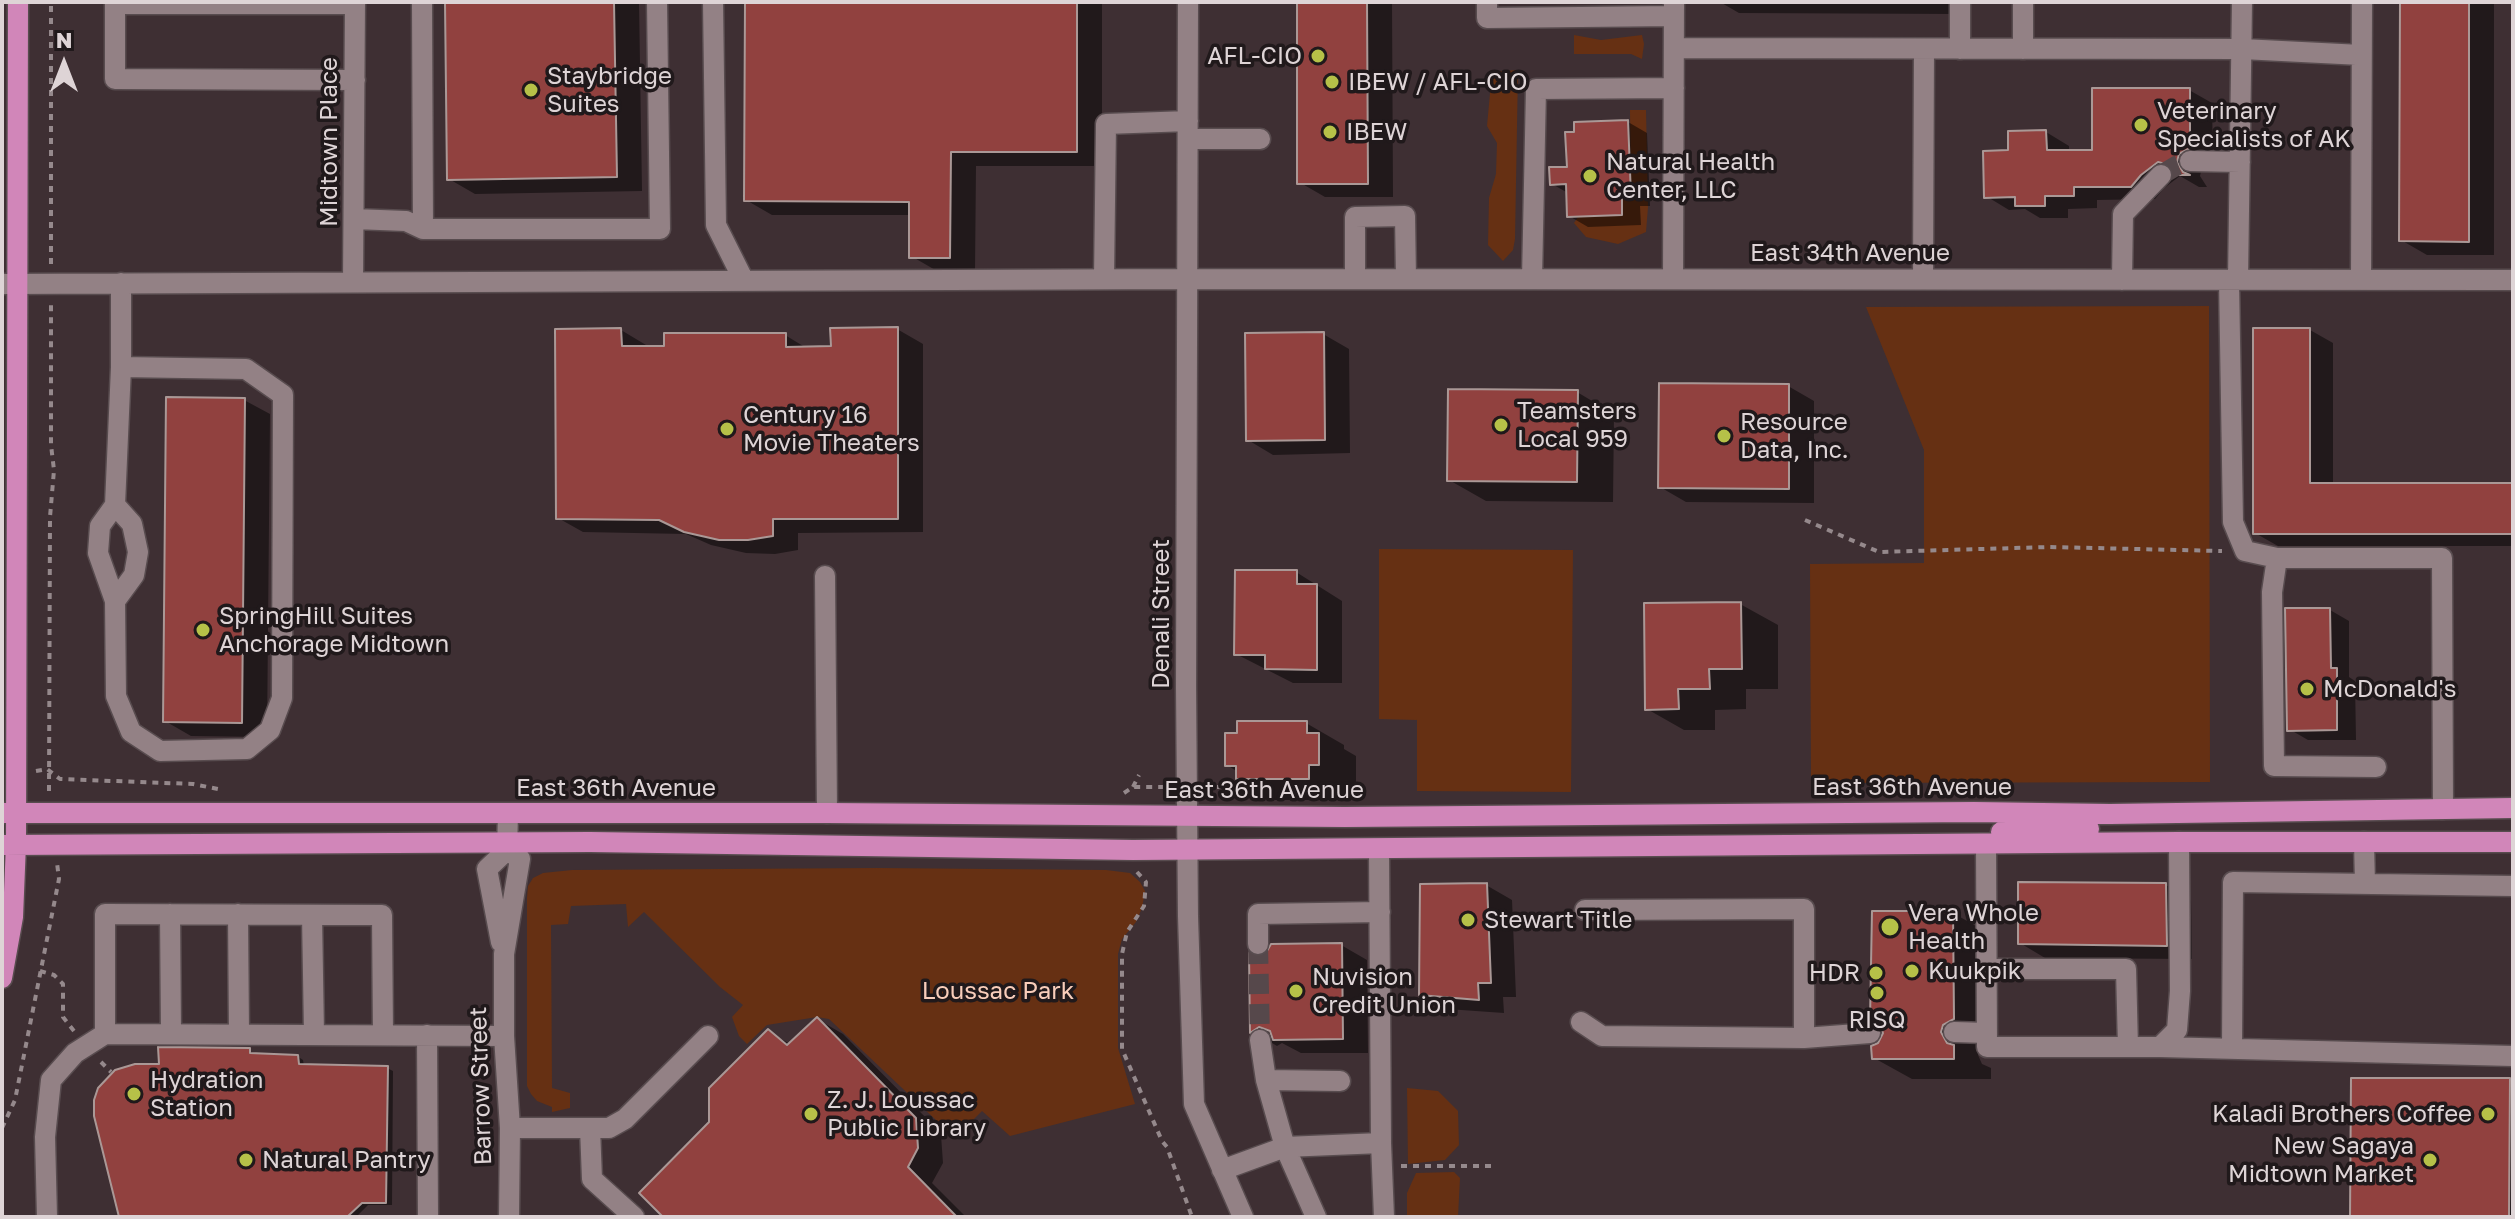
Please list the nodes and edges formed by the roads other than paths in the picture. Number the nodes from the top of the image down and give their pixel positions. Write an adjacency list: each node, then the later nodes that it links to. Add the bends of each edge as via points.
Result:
1 (18, 2): 43 (main road)
2 (422, 2): 28 (street)
3 (657, 2): 28 (street, via 660,229)
4 (713, 2): 40 (street, via 716,225)
5 (1188, 2): 22 (street, Denali Street)
6 (1487, 2): 13 (street, via 1487,18)
7 (1960, 2): 16 (street)
8 (2023, 2): 17 (street)
9 (2242, 2): 18 (street)
10 (2362, 2): 19 (street)
11 (115, 3): 12 (street); 20 (street, via 115,79)
12 (355, 3): 20 (street, Midtown Place)
13 (1674, 9): 14 (street)
14 (1674, 48): 15 (street); 21 (street)
15 (1924, 49): 16 (street); 35 (street)
16 (1960, 49): 17 (street)
17 (2023, 49): 18 (street)
18 (2242, 49): 19 (street); 25 (street)
19 (2361, 55): 38 (street)
20 (355, 80): 27 (street, Midtown Place)
21 (1674, 88): 33 (street, via 1536,89); 34 (street)
22 (1188, 130): 23 (street); 29 (street, via 1106,124); 30 (street, Denali Street)
23 (1260, 139)
24 (2190, 161): 25 (street)
25 (2240, 162): 37 (street)
26 (2161, 175): 36 (street, via 2123,214)
27 (354, 219): 28 (street, via 406,221); 41 (street, Midtown Place)
28 (423, 229)
29 (1104, 279): 30 (street, East 34th Avenue); 40 (street, East 34th Avenue)
30 (1188, 279): 31 (street, East 34th Avenue); 57 (street, Denali Street)
31 (1355, 279): 32 (street, East 34th Avenue); 32 (street, via 1355,217 1405,216)
32 (1406, 279): 33 (street, East 34th Avenue)
33 (1532, 279): 34 (street, East 34th Avenue)
34 (1673, 279): 35 (street, East 34th Avenue)
35 (1923, 279): 36 (street, East 34th Avenue)
36 (2122, 280): 37 (street, East 34th Avenue)
37 (2234, 280): 38 (street, East 34th Avenue); 46 (street, via 2233,522 2245,551)
38 (2361, 280): 39 (street, East 34th Avenue)
39 (2513, 280)
40 (744, 281): 41 (street, East 34th Avenue)
41 (353, 282): 42 (street, East 34th Avenue)
42 (121, 283): 43 (street, East 34th Avenue); 44 (street)
43 (10, 284): 47 (main road)
44 (121, 367): 45 (street); 49 (street, via 246,369 283,395 282,698 270,730 247,749 160,751 131,732 116,696)
45 (115, 505): 49 (street, via 100,526 98,553); 49 (street, via 132,524 138,552 134,575)
46 (2277, 558): 50 (street, via 2272,592 2274,766); 52 (street, via 2442,558)
47 (9, 566): 53 (main road)
48 (825, 576): 54 (street)
49 (115, 601)
50 (2376, 767)
51 (2513, 808): 52 (main road, East 36th Avenue)
52 (2443, 809): 55 (main road, East 36th Avenue)
53 (8, 813): 56 (main road, East 36th Avenue); 61 (main road)
54 (827, 813): 56 (main road, East 36th Avenue); 57 (main road, East 36th Avenue)
55 (2187, 813): 57 (main road, East 36th Avenue); 62 (main road, via 2161,829 1999,832)
56 (508, 814): 63 (street, Barrow Street)
57 (1188, 815): 64 (street, Denali Street)
58 (2179, 842): 59 (main road); 62 (main road); 91 (street, via 2177,1030)
59 (2364, 842): 60 (main road); 66 (street)
60 (2513, 842)
61 (9, 845): 63 (main road); 75 (main road, via 13,917)
62 (1986, 845): 65 (main road); 74 (street)
63 (507, 846): 64 (main road); 86 (street, Barrow Street, via 520,859 504,954)
64 (1188, 849): 65 (main road); 100 (street, Denali Street, via 1194,1104)
65 (1379, 849): 69 (street)
66 (2365, 884): 67 (street); 92 (street, via 2233,882)
67 (2513, 886)
68 (1585, 910): 88 (street, via 1804,909)
69 (1380, 912): 73 (street, via 1258,914); 98 (street)
70 (170, 914): 71 (street); 80 (street, via 105,914); 81 (street)
71 (238, 914): 72 (street); 82 (street)
72 (312, 915): 83 (street); 84 (street, via 382,915)
73 (1258, 944)
74 (1987, 969): 79 (street); 90 (street, via 2126,969)
75 (2, 978)
76 (1581, 1022): 88 (street, via 1602,1036)
77 (1954, 1032): 79 (street)
78 (1870, 1033): 88 (street)
79 (1987, 1033): 90 (street, via 1987,1047)
80 (105, 1034): 81 (street); 101 (street, via 75,1053 51,1080 45,1137)
81 (171, 1034): 82 (street)
82 (239, 1034): 83 (street)
83 (314, 1034): 84 (street)
84 (383, 1035): 85 (street)
85 (427, 1035): 86 (street); 102 (street)
86 (504, 1036): 96 (street, Barrow Street)
87 (708, 1036): 97 (street, via 625,1119 609,1128)
88 (1804, 1038)
89 (1260, 1040): 94 (street)
90 (2128, 1047): 91 (street)
91 (2160, 1047): 92 (street)
92 (2232, 1049): 93 (street)
93 (2513, 1056)
94 (1266, 1080): 95 (street); 99 (street)
95 (1340, 1081)
96 (510, 1128): 97 (street); 103 (street, Barrow Street)
97 (590, 1128): 104 (street, via 592,1179)
98 (1381, 1143): 99 (street); 107 (street)
99 (1285, 1147): 100 (street); 106 (street)
100 (1222, 1170): 105 (street, Denali Street)
101 (47, 1217)
102 (428, 1217)
103 (509, 1217)
104 (634, 1217)
105 (1243, 1217)
106 (1316, 1217)
107 (1384, 1217)

